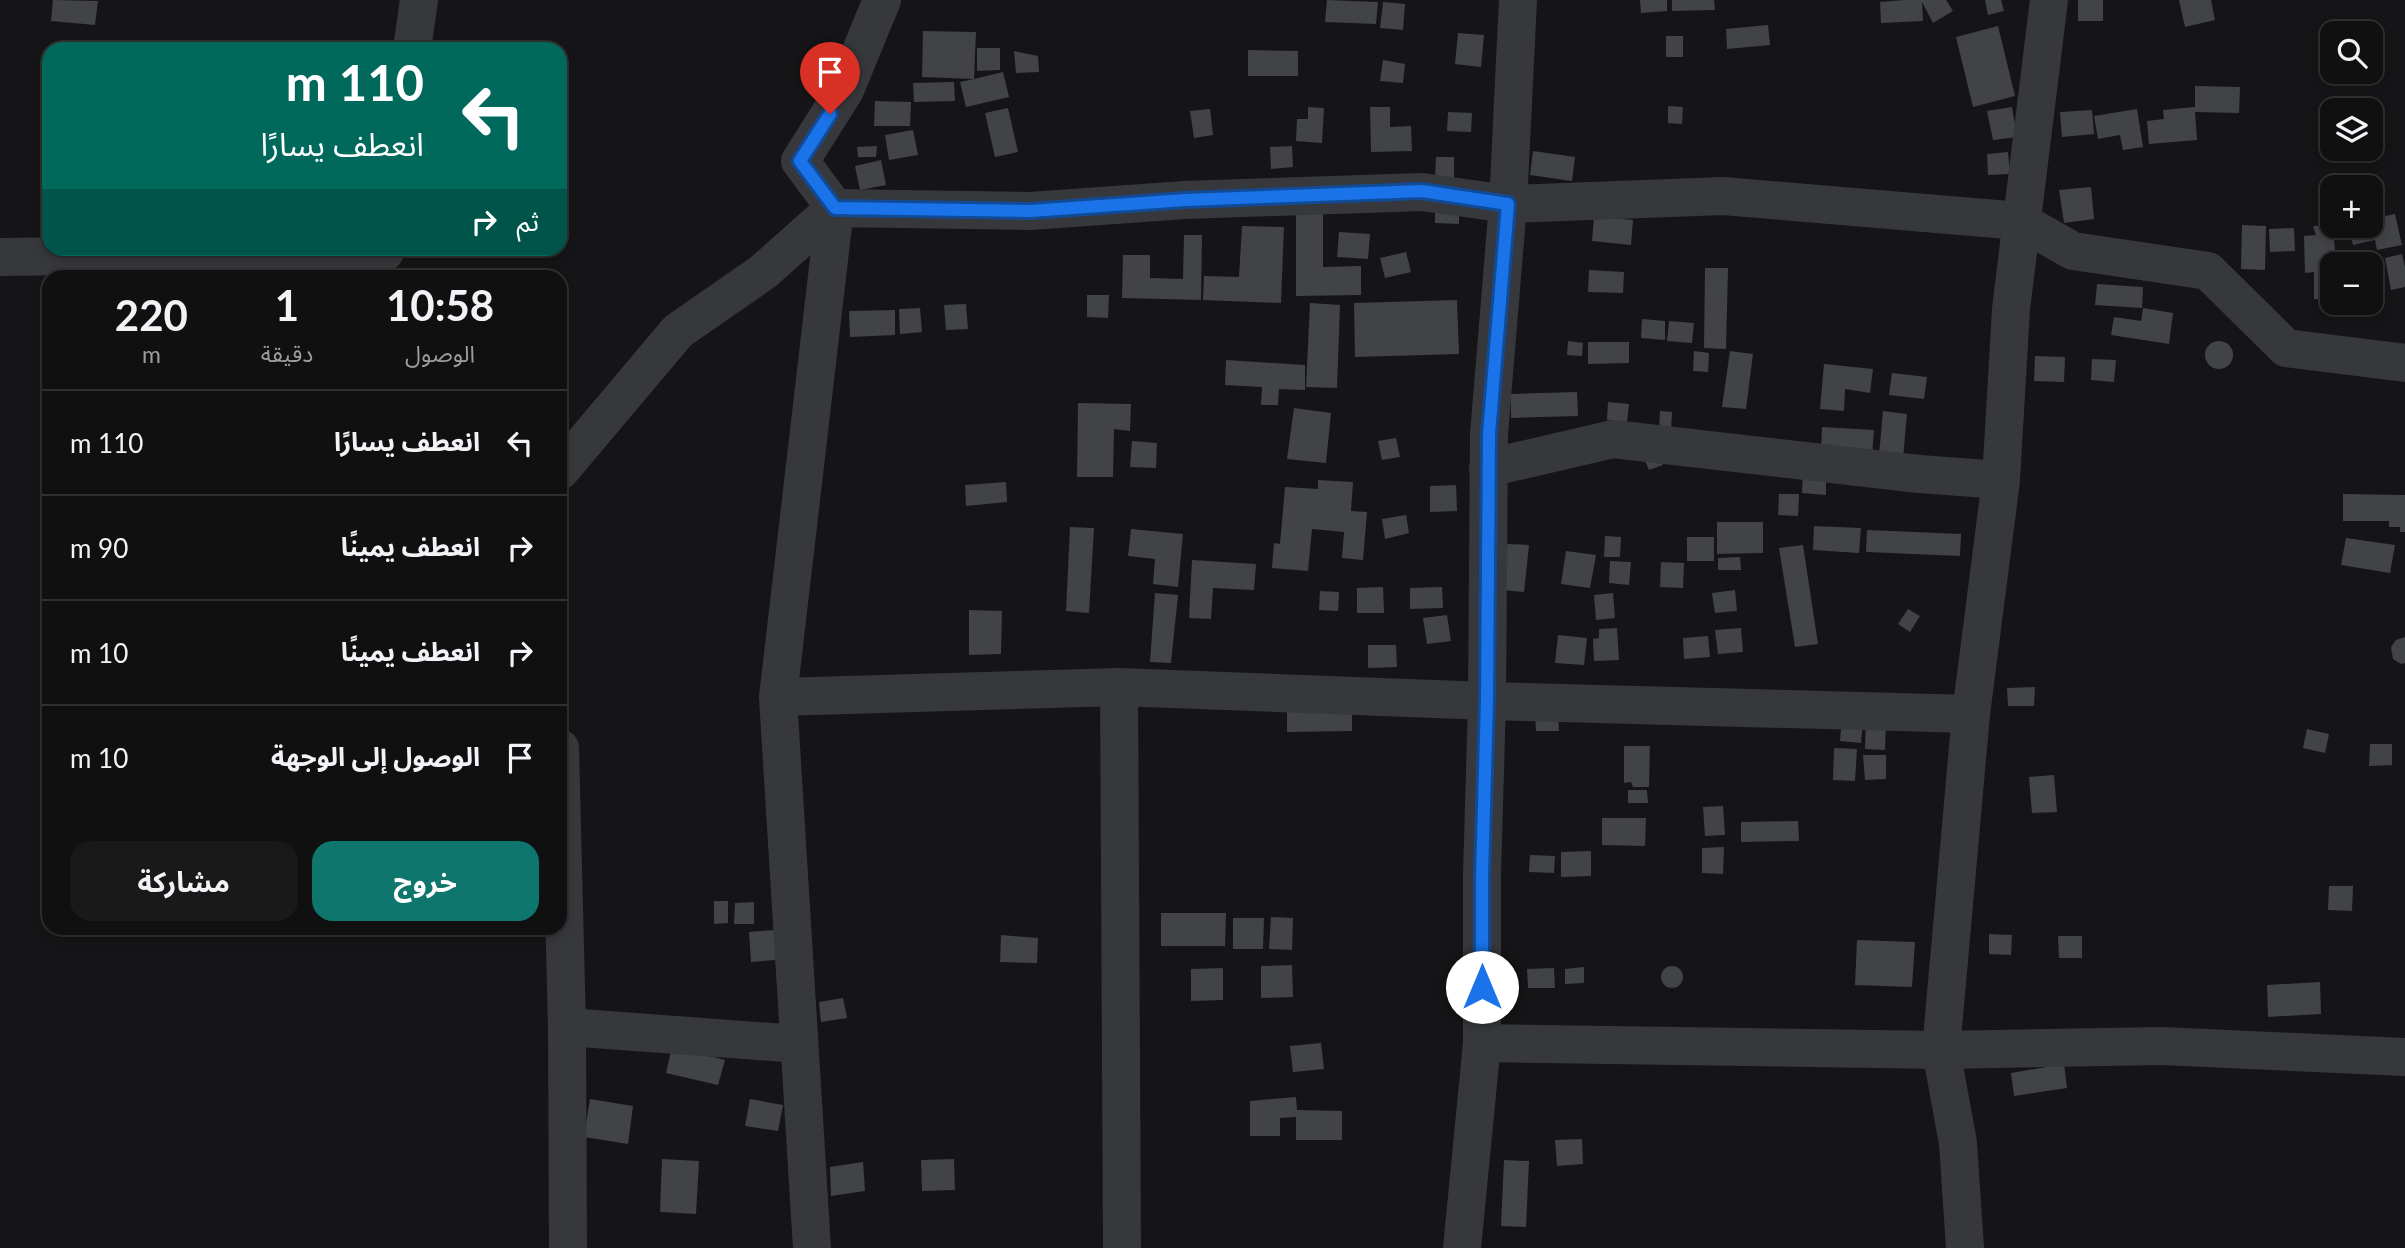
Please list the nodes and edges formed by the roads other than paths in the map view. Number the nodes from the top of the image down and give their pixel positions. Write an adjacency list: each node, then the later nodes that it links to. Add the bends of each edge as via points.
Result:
1 (419, 0): 5 (street)
2 (882, 0): 7 (street, via 845,90 800,161)
3 (1518, 0): 6 (street)
4 (2049, 0): 8 (street)
5 (413, 42)
6 (1508, 204): 7 (street, via 1422,191 1030,211); 8 (street, via 1723,196); 13 (street)
7 (835, 208): 12 (street, via 763,272 678,331); 16 (street)
8 (2020, 221): 11 (street, via 2073,251 2208,271 2286,348); 14 (street)
9 (0, 257): 10 (street)
10 (385, 259)
11 (2405, 363)
12 (567, 463)
13 (1488, 468): 14 (street, via 1613,439); 17 (street)
14 (2001, 481): 18 (street)
15 (1119, 687): 16 (street); 17 (street); 27 (street)
16 (778, 697): 22 (street)
17 (1487, 701): 18 (street); 21 (street)
18 (1971, 714): 23 (street)
19 (565, 935): 20 (street)
20 (567, 1027): 22 (street); 25 (street)
21 (1482, 1043): 23 (street); 28 (street)
22 (799, 1044): 26 (street)
23 (1941, 1050): 24 (street, via 2161,1046); 29 (street, via 1958,1143)
24 (2405, 1057)
25 (568, 1248)
26 (812, 1248)
27 (1122, 1248)
28 (1462, 1248)
29 (1965, 1248)

